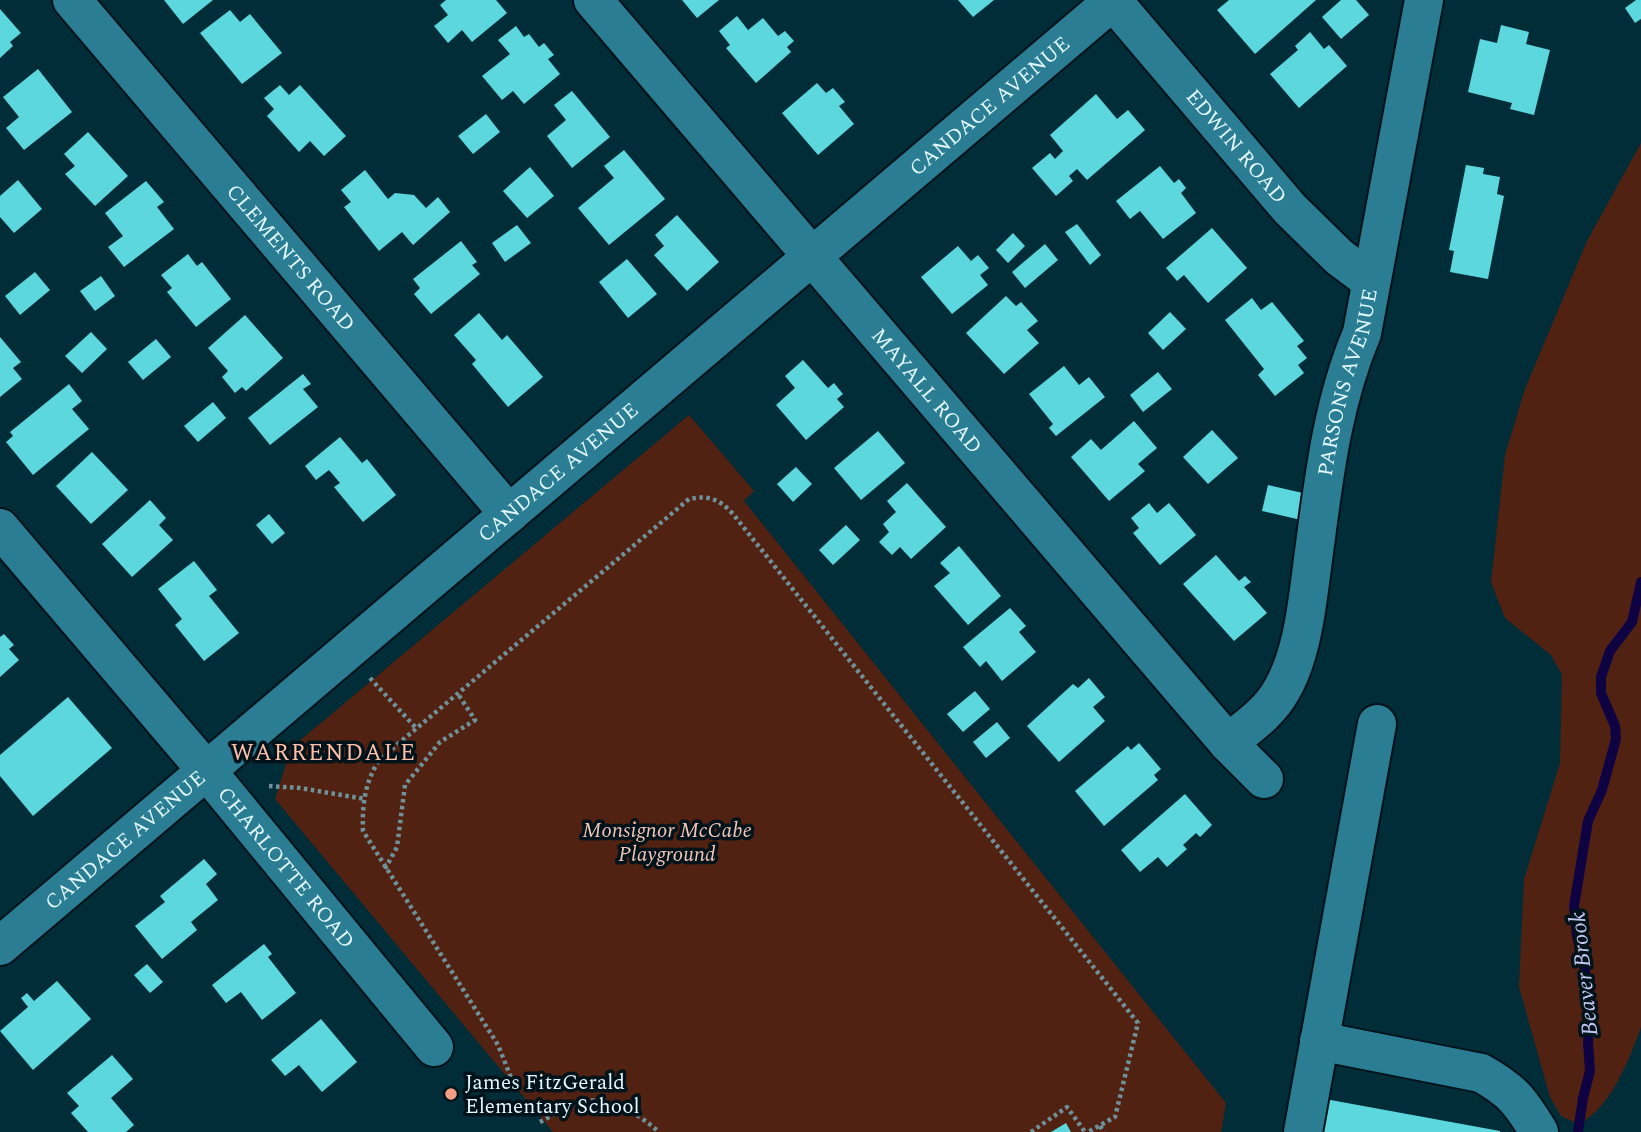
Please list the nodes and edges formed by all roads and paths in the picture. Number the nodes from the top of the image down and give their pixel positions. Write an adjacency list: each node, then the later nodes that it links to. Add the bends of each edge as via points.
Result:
1 (72, 0): 7 (street, CLEMENTS ROAD)
2 (593, 0): 5 (street, MAYALL ROAD)
3 (1113, 0): 5 (street, CANDACE AVENUE); 6 (street, EDWIN ROAD, via 1290,209)
4 (1424, 0): 6 (street, PARSONS AVENUE)
5 (811, 257): 7 (street, CANDACE AVENUE); 13 (street, MAYALL ROAD)
6 (1371, 281): 13 (street, PARSONS AVENUE, via 1362,333 1332,428 1296,654 1270,706)
7 (509, 514): 14 (street, CANDACE AVENUE)
8 (0, 528): 14 (street, CHARLOTTE ROAD)
9 (370, 677): 12 (path)
10 (458, 694): 12 (path); 18 (path, via 475,720 440,742 405,785 397,847); 24 (path, via 688,499 704,496 721,502 1138,1023 1115,1117)
11 (1377, 724): 20 (street)
12 (416, 729): 17 (path, via 380,759 369,776)
13 (1228, 743): 15 (street, MAYALL ROAD)
14 (206, 771): 19 (street, CANDACE AVENUE); 21 (street, CHARLOTTE ROAD)
15 (1264, 779)
16 (260, 785): 17 (path)
17 (365, 799): 18 (path, via 363,831)
18 (385, 869): 22 (path, via 498,1045)
19 (0, 946)
20 (1319, 1041): 29 (street); 30 (street, via 1481,1073 1521,1102)
21 (434, 1047)
22 (516, 1090)
23 (540, 1122): 25 (path, via 577,1102 614,1103)
24 (1100, 1126): 27 (path); 28 (path)
25 (659, 1132)
26 (1031, 1132): 27 (path, via 1067,1107)
27 (1087, 1132)
28 (1104, 1132)
29 (1303, 1132)
30 (1539, 1132)

